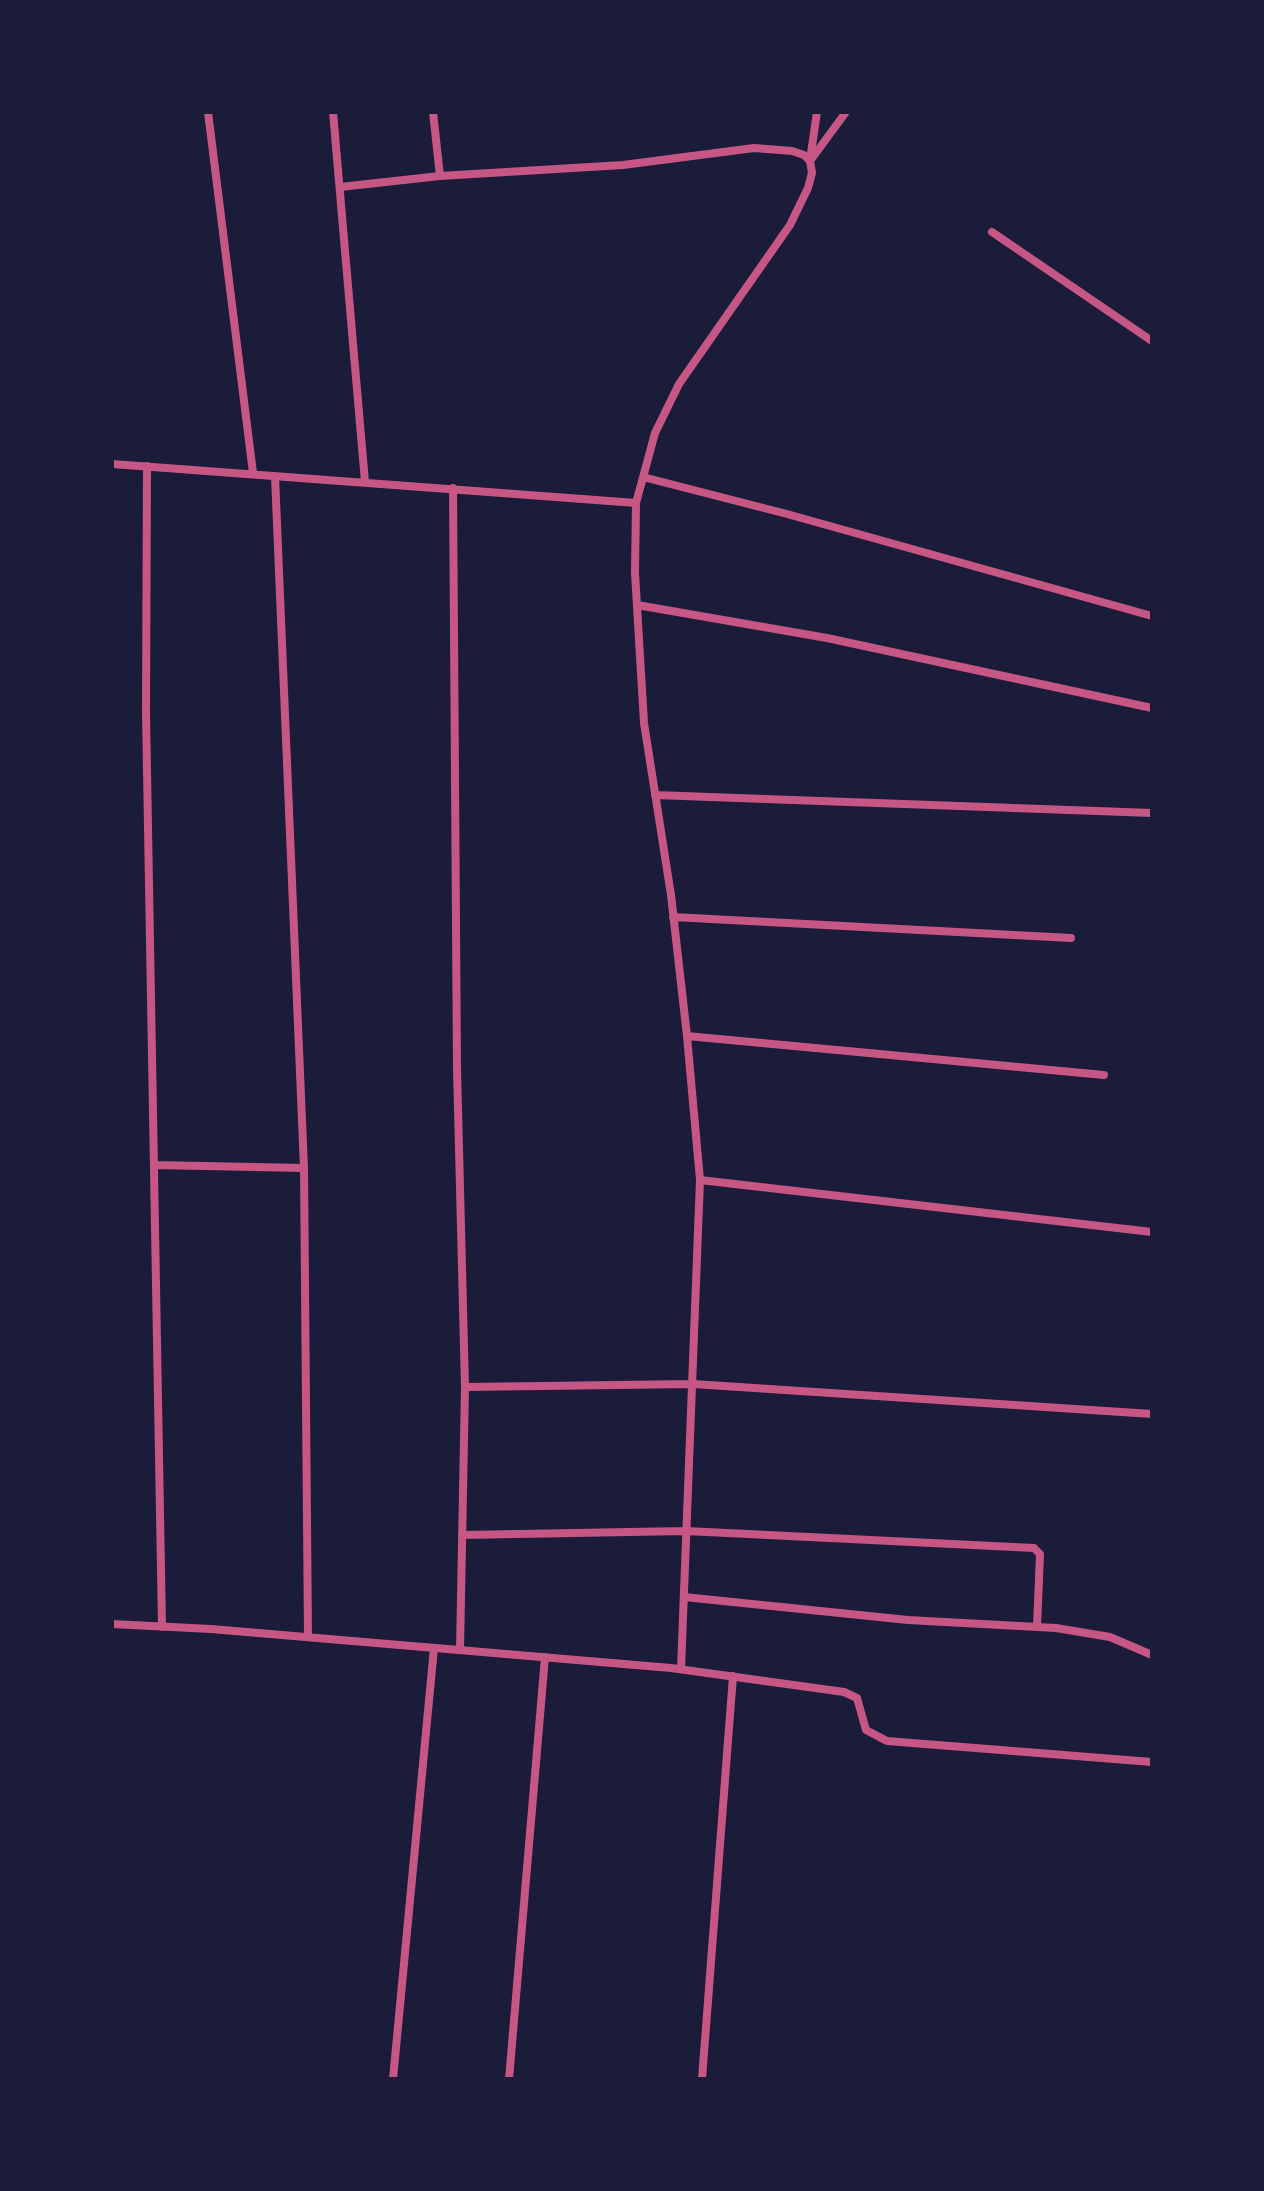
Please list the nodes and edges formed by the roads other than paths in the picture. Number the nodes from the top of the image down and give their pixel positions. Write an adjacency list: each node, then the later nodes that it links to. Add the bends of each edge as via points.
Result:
1 (208, 112): 13 (street)
2 (333, 112): 8 (street)
3 (433, 112): 7 (street)
4 (817, 112): 6 (street)
5 (846, 112): 6 (street)
6 (810, 161): 7 (street, via 792,151 754,148 623,165); 15 (street, via 808,188 790,225 679,384 655,433)
7 (440, 176): 8 (street)
8 (340, 187): 16 (street)
9 (992, 232): 10 (street)
10 (1152, 341)
11 (112, 464): 12 (street)
12 (147, 466): 13 (street); 28 (street)
13 (253, 473): 14 (street)
14 (275, 476): 16 (street); 29 (street)
15 (643, 477): 18 (street); 20 (street)
16 (365, 482): 17 (street)
17 (453, 488): 18 (street); 33 (street)
18 (636, 503): 19 (street)
19 (637, 605): 21 (street, via 827,638); 22 (street, via 644,723)
20 (1152, 616)
21 (1152, 708)
22 (655, 795): 23 (street); 24 (street)
23 (1152, 813)
24 (673, 917): 25 (street); 26 (street)
25 (1071, 938)
26 (687, 1036): 27 (street); 30 (street)
27 (1104, 1075)
28 (154, 1165): 29 (street); 39 (street)
29 (304, 1168): 41 (street)
30 (700, 1180): 31 (street); 32 (street)
31 (1152, 1232)
32 (693, 1384): 33 (street); 34 (street); 35 (street)
33 (465, 1387): 36 (street)
34 (1152, 1414)
35 (686, 1531): 36 (street); 37 (street); 40 (street, via 1034,1548 1040,1554)
36 (462, 1535): 43 (street)
37 (684, 1597): 40 (street); 46 (street)
38 (112, 1624): 39 (street)
39 (162, 1627): 41 (street)
40 (1037, 1627): 44 (street, via 1110,1637)
41 (308, 1637): 42 (street)
42 (434, 1648): 43 (street); 49 (street)
43 (460, 1650): 45 (street)
44 (1152, 1655)
45 (545, 1657): 46 (street); 50 (street)
46 (681, 1669): 47 (street)
47 (733, 1676): 48 (street, via 844,1692 857,1698 866,1730 887,1741); 51 (street)
48 (1152, 1762)
49 (393, 2079)
50 (509, 2079)
51 (702, 2079)

